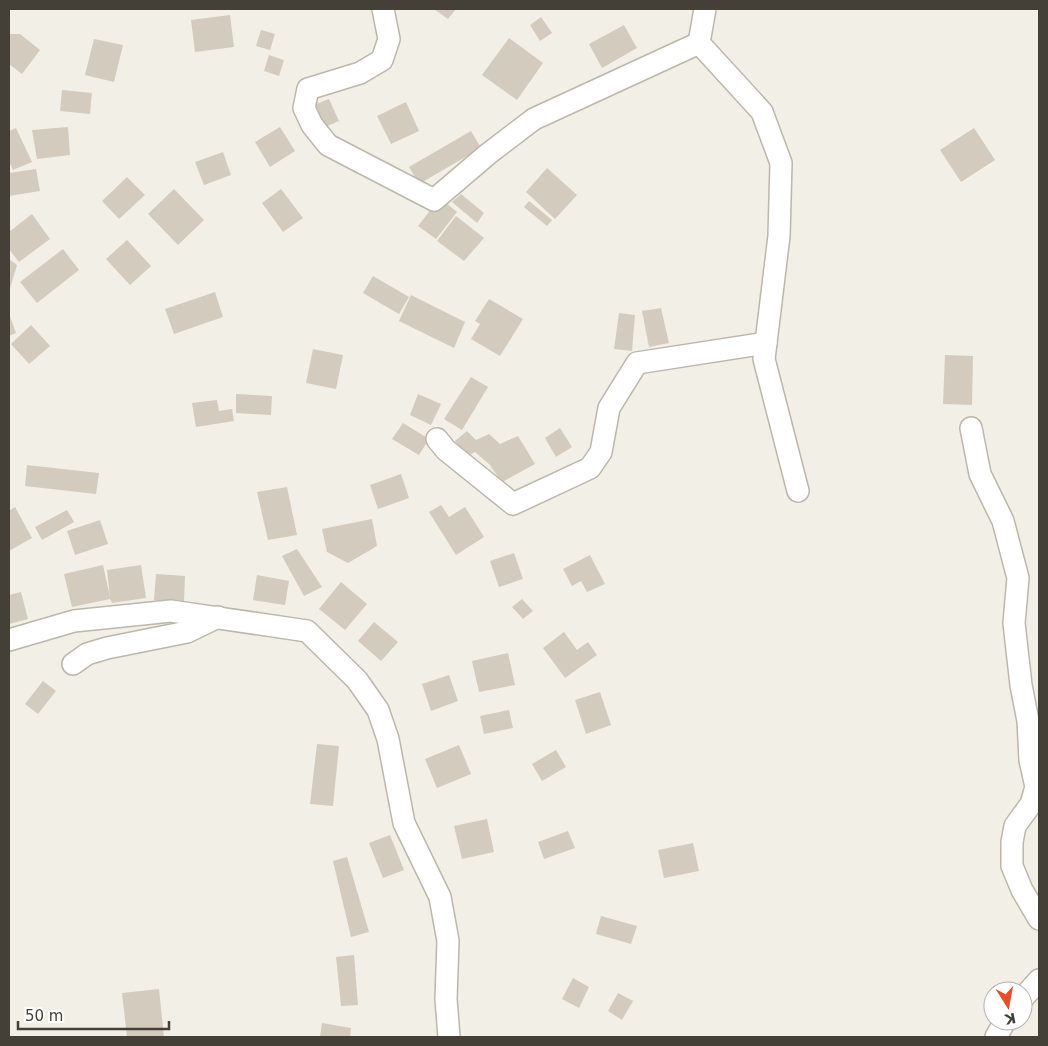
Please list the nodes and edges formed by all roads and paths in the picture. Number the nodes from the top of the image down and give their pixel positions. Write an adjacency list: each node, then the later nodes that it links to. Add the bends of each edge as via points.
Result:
1 (383, 9): 3 (street, via 389,39 382,60 360,73 308,89 304,108 312,125 328,145 434,200 534,119)
2 (705, 9): 3 (street)
3 (699, 43): 4 (street, via 762,112 780,163 779,236)
4 (766, 343): 6 (street, via 637,363 609,408 601,452 590,468 512,504); 7 (street, via 764,358)
5 (971, 428): 11 (street, via 980,474 1003,521 1018,578 1014,623 1036,787 1031,804 1015,826 1012,866)
6 (437, 439)
7 (798, 491)
8 (218, 617): 9 (street, via 171,611 74,621); 10 (street, via 187,632 87,654); 12 (street, via 308,631 358,680 378,710 388,739 404,823 440,897 448,941 446,998)
9 (9, 640)
10 (73, 664)
11 (1039, 919)
12 (450, 1037)

